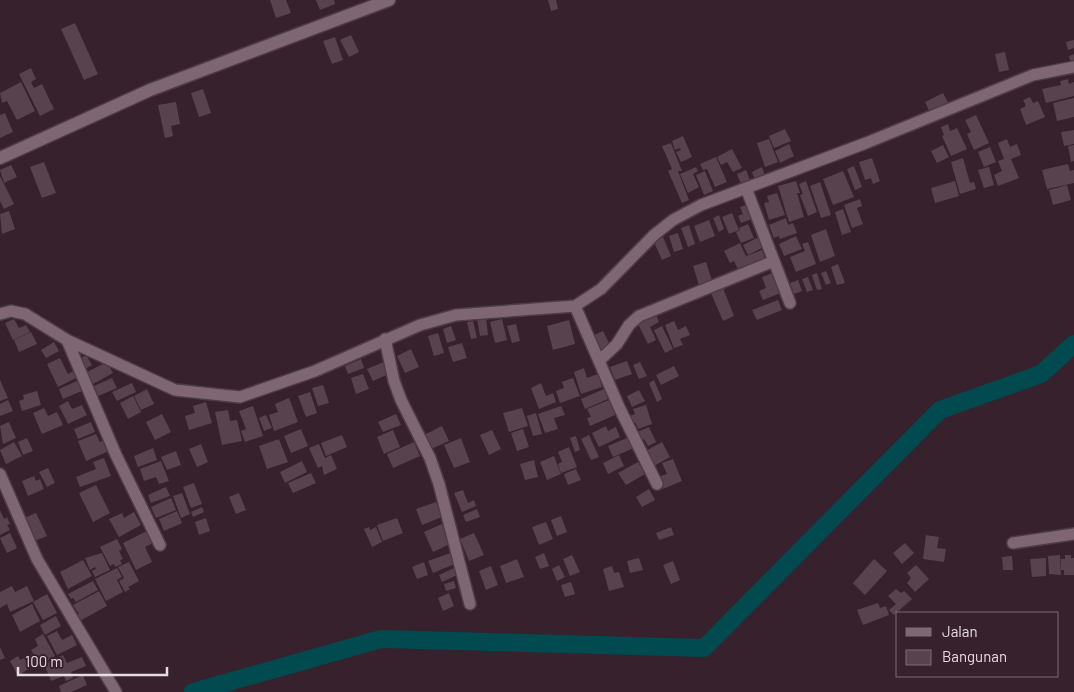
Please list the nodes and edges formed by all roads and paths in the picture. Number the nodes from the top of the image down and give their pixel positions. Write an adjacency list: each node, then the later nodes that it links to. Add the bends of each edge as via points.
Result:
1 (389, 0): 3 (street, via 150,90)
2 (1074, 67): 4 (street, via 1033,75)
3 (0, 158)
4 (746, 188): 5 (street); 7 (street, via 673,220 601,289)
5 (774, 261): 6 (street); 11 (street, via 639,316)
6 (790, 303)
7 (575, 306): 9 (street, via 456,315); 11 (street)
8 (0, 314): 10 (street, via 11,311 25,314)
9 (385, 339): 10 (street, via 315,371 240,397 174,390); 17 (street, via 401,400 436,476)
10 (67, 340): 16 (street, via 116,455)
11 (599, 362): 13 (street)
12 (0, 474): 18 (street, via 66,612)
13 (657, 484)
14 (1074, 534): 15 (street)
15 (1013, 543)
16 (160, 545)
17 (470, 604)
18 (116, 692)

